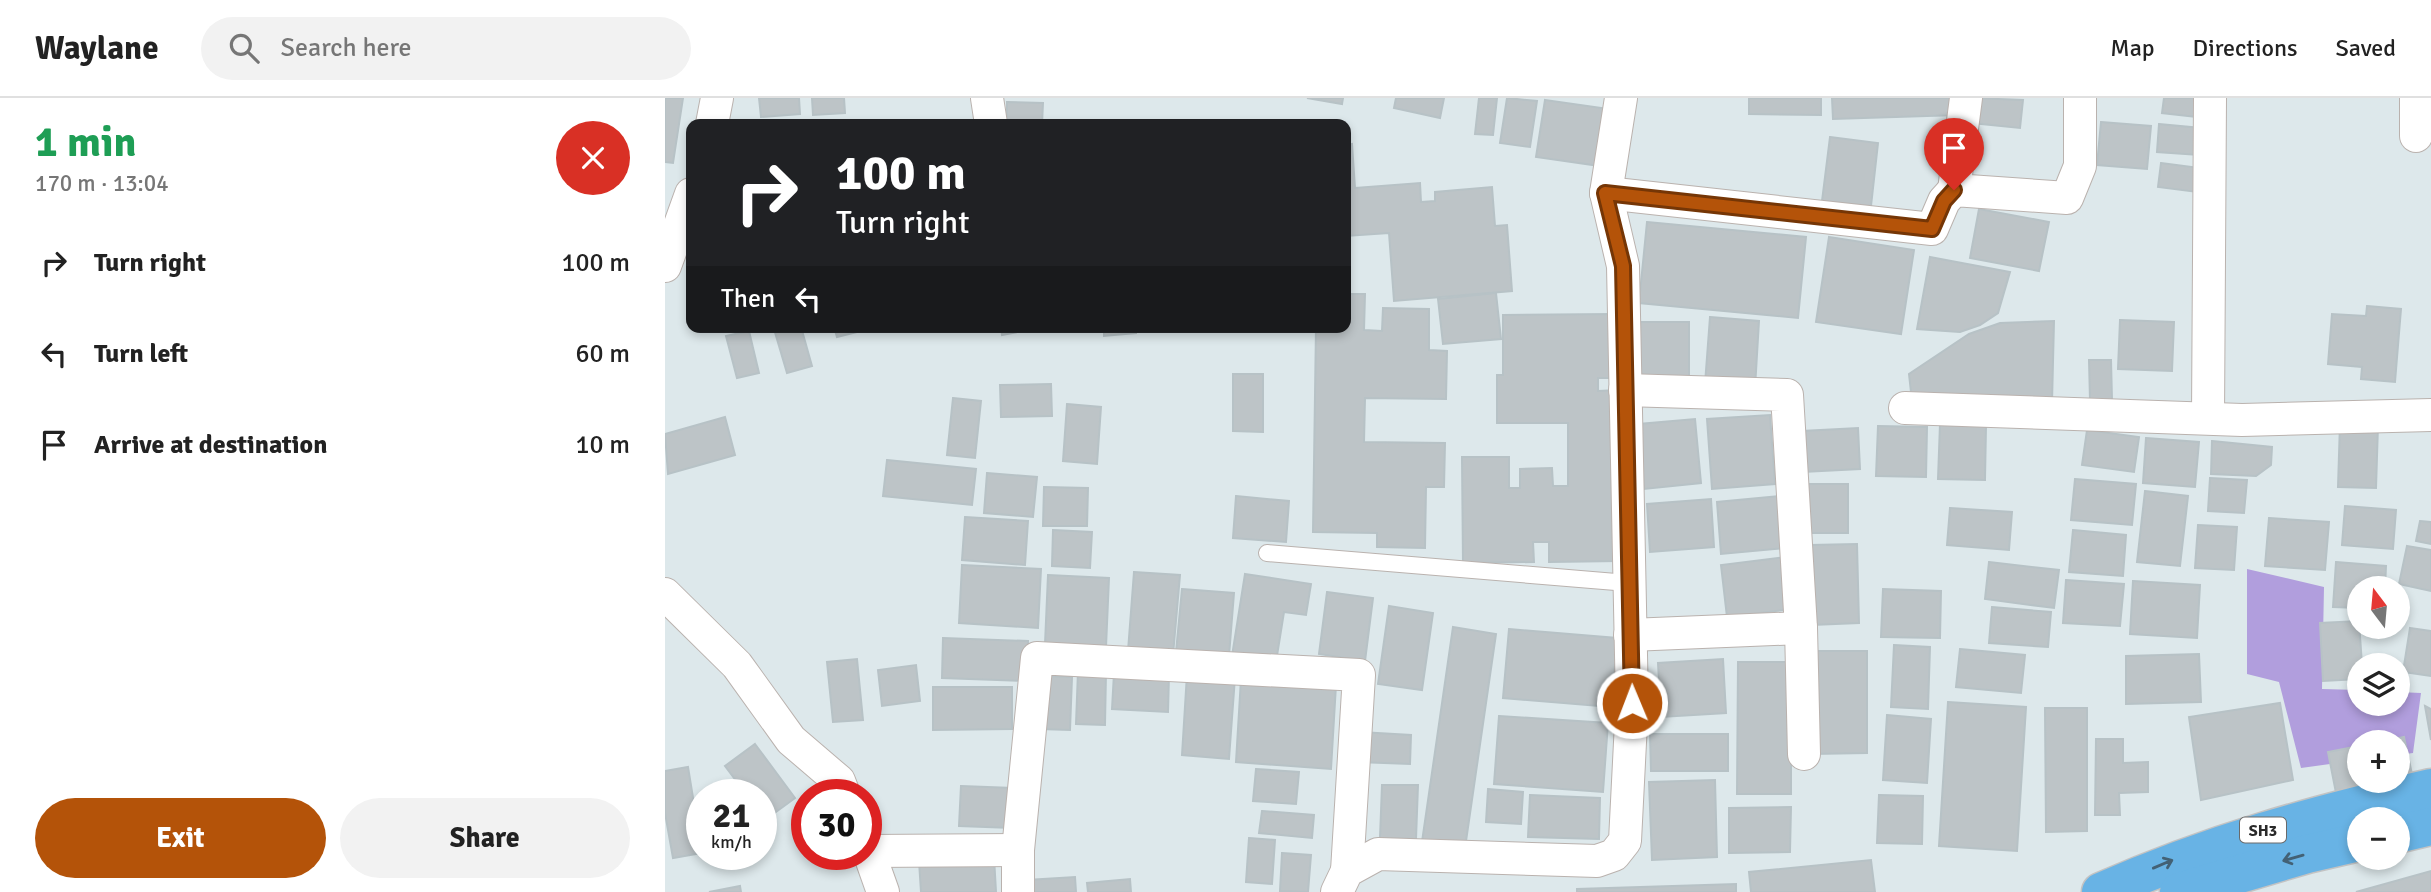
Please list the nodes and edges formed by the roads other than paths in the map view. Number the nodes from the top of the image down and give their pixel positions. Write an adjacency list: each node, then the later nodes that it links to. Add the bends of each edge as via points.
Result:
1 (717, 98): 8 (street)
2 (987, 98): 9 (street)
3 (1621, 98): 12 (street)
4 (1966, 98): 11 (street)
5 (2080, 98): 11 (street, via 2080,166 2067,198)
6 (2210, 98): 18 (street)
7 (2416, 98): 10 (street)
8 (713, 119)
9 (990, 119)
10 (2416, 135)
11 (1954, 190): 12 (street, via 1932,229)
12 (1605, 193): 15 (street, via 1623,266)
13 (686, 208): 14 (street)
14 (665, 267)
15 (1625, 390): 21 (street); 23 (street, via 1787,395)
16 (1905, 408): 18 (street)
17 (2431, 415): 18 (street)
18 (2207, 418)
19 (1267, 553): 21 (lane)
20 (665, 581): 22 (street)
21 (1628, 583): 24 (street)
22 (665, 594): 26 (street, via 737,665 791,740)
23 (1801, 628): 24 (street); 25 (street)
24 (1630, 635): 34 (street, via 1632,703 1625,841 1614,855 1597,861 1378,854)
25 (1804, 754)
26 (837, 779)
27 (2431, 788): 37 (main road, SH3, one-way to 27, via 2248,834)
28 (2431, 826): 29 (main road)
29 (2410, 831)
30 (2347, 845): 38 (main road, SH3, one-way to 38)
31 (882, 848): 32 (street)
32 (1018, 850): 34 (street, via 1037,659 1359,675); 36 (street)
33 (876, 870): 35 (street)
34 (1342, 881)
35 (883, 892)
36 (1018, 892)
37 (2101, 892)
38 (2179, 892)

